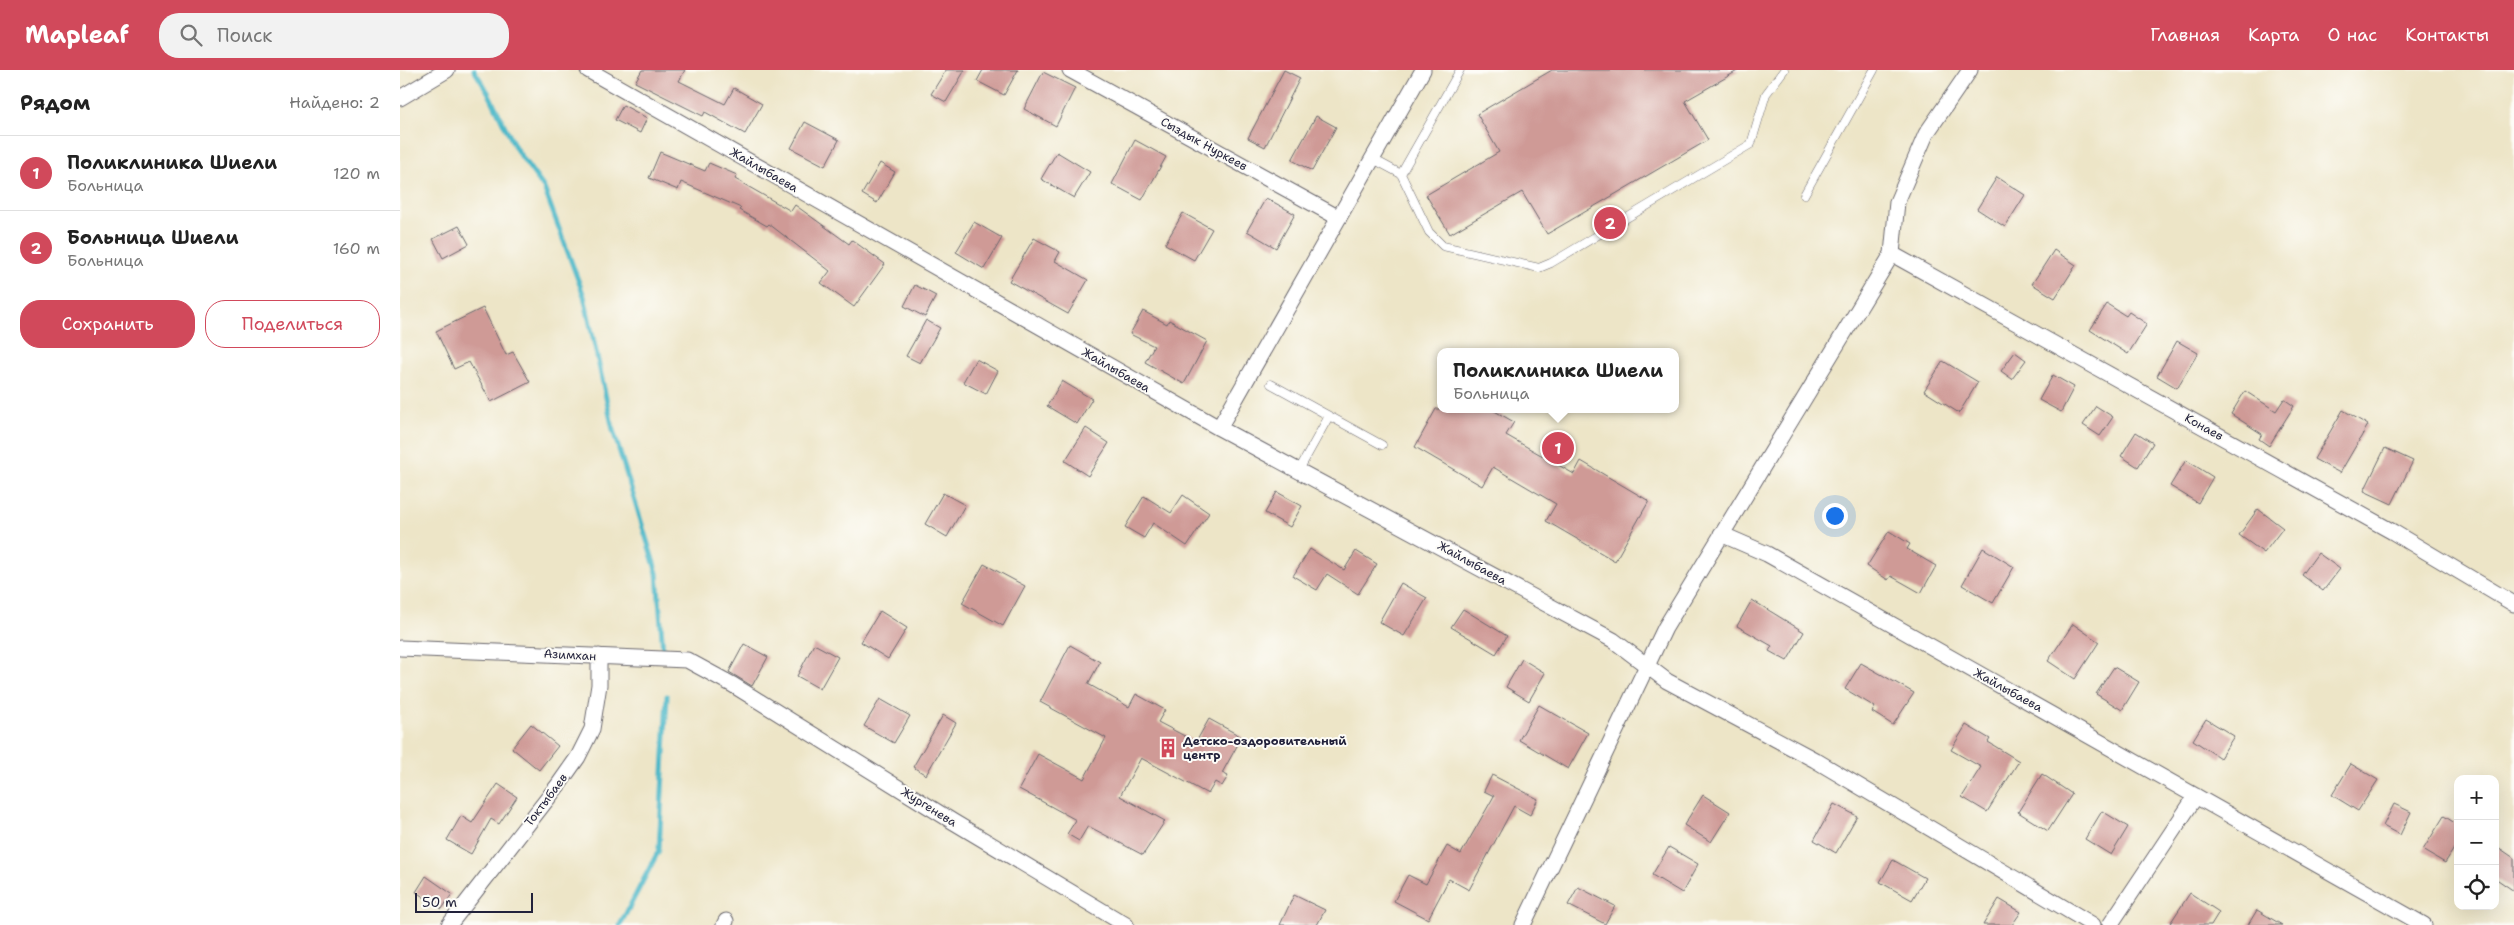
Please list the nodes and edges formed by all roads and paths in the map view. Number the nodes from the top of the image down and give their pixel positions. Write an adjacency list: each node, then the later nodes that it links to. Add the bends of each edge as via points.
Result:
1 (588, 70): 17 (street, Жайлыбаева)
2 (1070, 70): 13 (street, Сыздык Нуркеев)
3 (1423, 70): 10 (street)
4 (1460, 70): 11 (lane)
5 (1784, 70): 11 (lane, via 1766,94 1751,144 1538,268 1443,246 1428,232)
6 (1874, 70): 12 (lane)
7 (1970, 70): 14 (street, via 1926,134 1896,202)
8 (446, 71): 9 (street)
9 (400, 98)
10 (1373, 159): 11 (lane); 13 (street)
11 (1402, 174)
12 (1804, 195)
13 (1339, 218): 17 (street)
14 (1892, 254): 20 (street); 21 (street, Конаев, via 2393,532)
15 (1271, 384): 16 (lane)
16 (1329, 416): 18 (lane); 19 (lane)
17 (1219, 428): 19 (street, Жайлыбаева)
18 (1382, 445)
19 (1298, 470): 24 (street, Жайлыбаева, via 1613,640)
20 (1721, 534): 24 (street); 26 (street, Жайлыбаева, via 1767,554)
21 (2514, 604)
22 (400, 648): 23 (street, Азимхан)
23 (598, 656): 25 (street, Азимхан, via 687,660); 27 (street, Токтыбаев, via 599,685 592,729 578,757)
24 (1646, 666): 29 (street); 30 (street, Жайлыбаева, via 1667,681 1815,760)
25 (733, 685): 28 (street, Жургенева)
26 (2196, 796): 31 (street); 32 (street, Жайлыбаева)
27 (449, 925)
28 (1126, 925)
29 (1523, 925)
30 (2093, 925)
31 (2110, 925)
32 (2424, 925)

